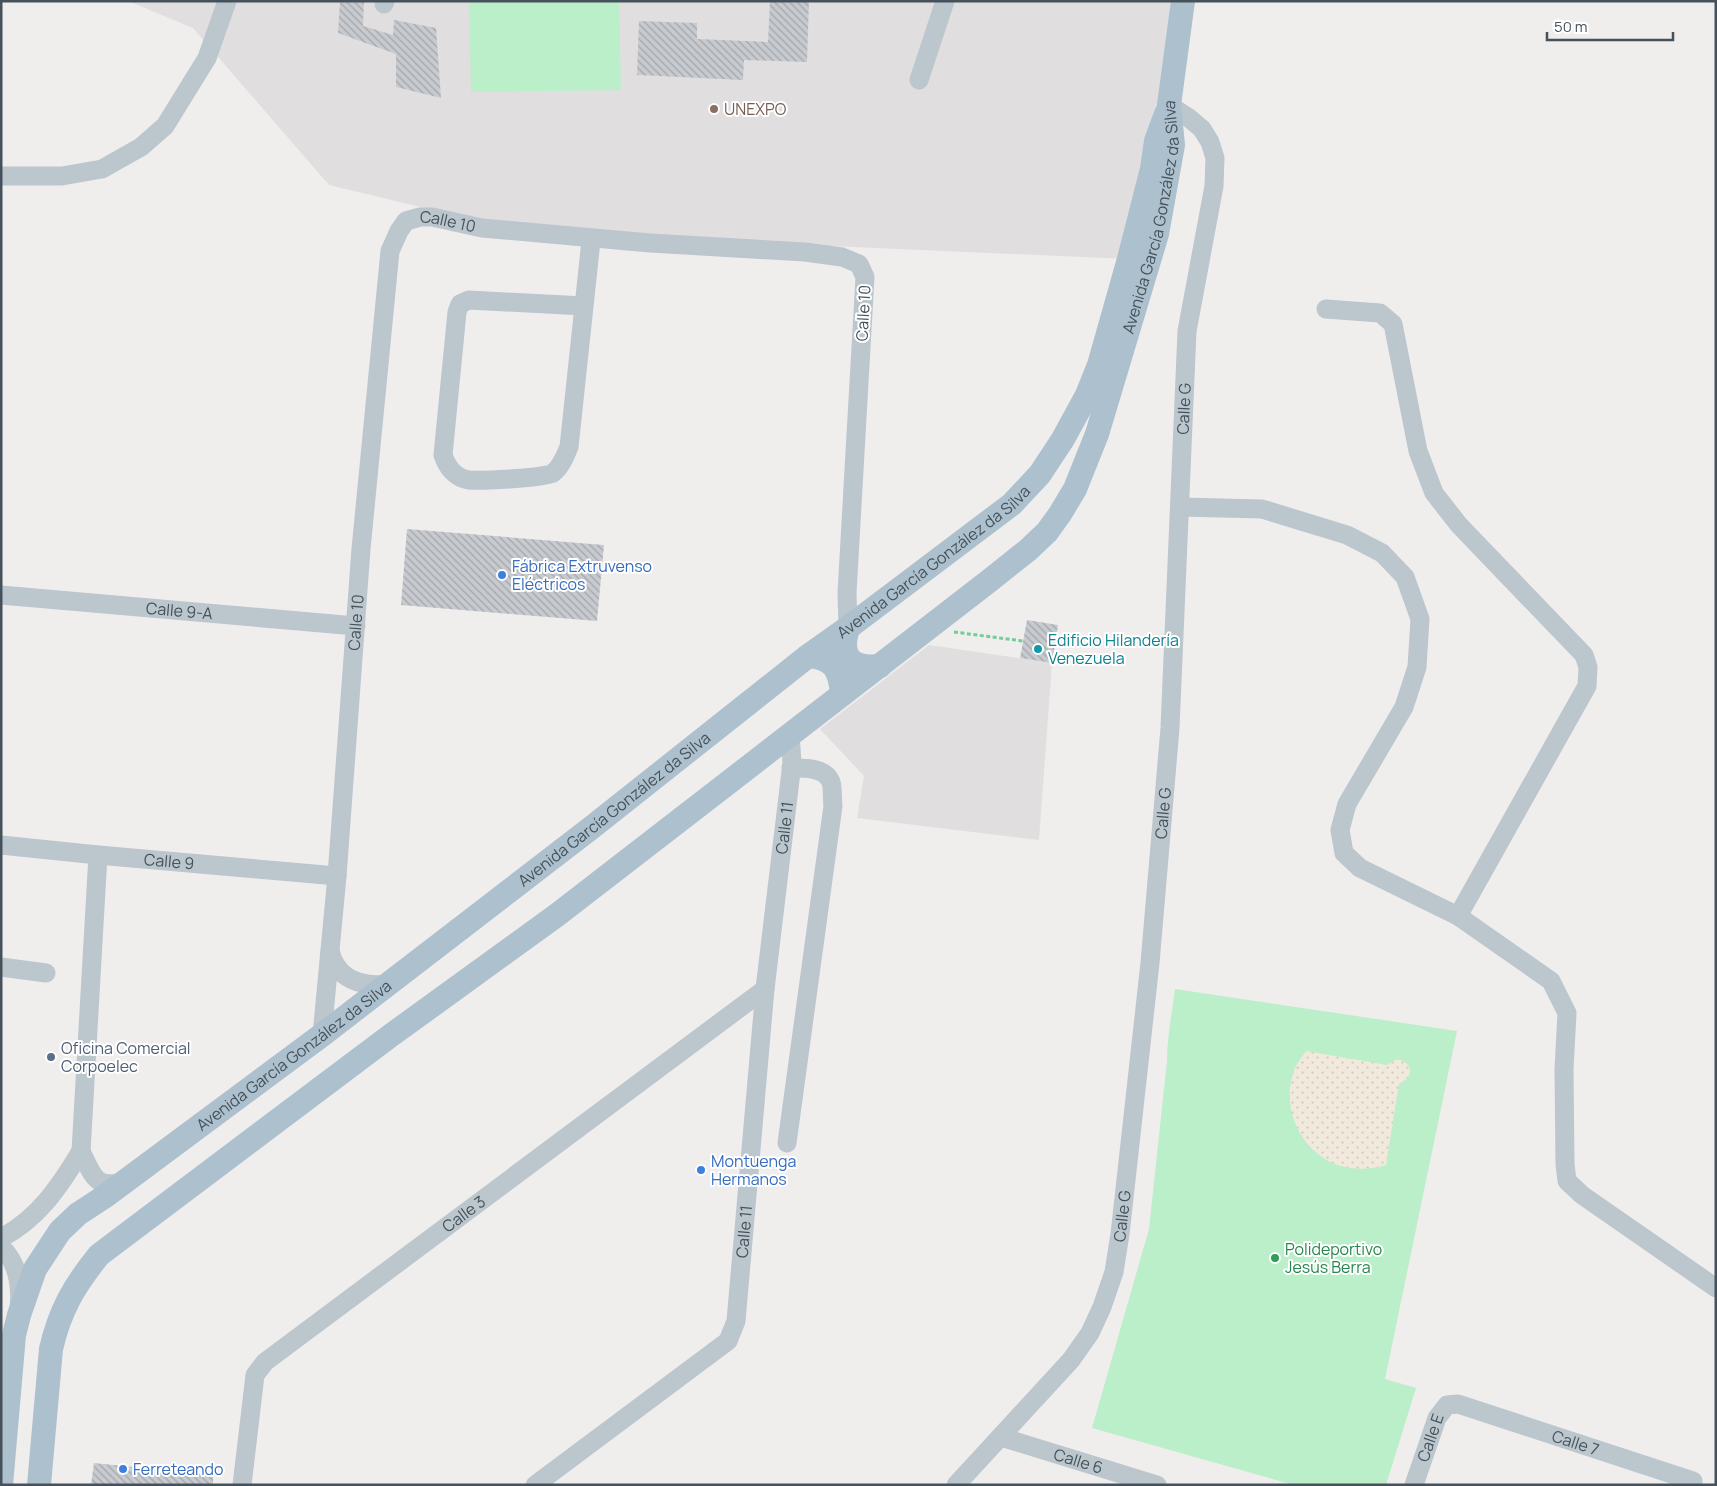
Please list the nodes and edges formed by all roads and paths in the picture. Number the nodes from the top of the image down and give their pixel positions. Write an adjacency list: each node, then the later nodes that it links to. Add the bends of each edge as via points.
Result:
1 (227, 1): 6 (street, via 207,58 164,126 142,147 102,169 62,176)
2 (945, 1): 4 (street)
3 (1183, 1): 5 (main road)
4 (919, 80)
5 (1169, 105): 10 (street, Calle G, via 1202,129 1215,158 1214,186 1187,331); 13 (main road, Avenida García González da Silva, via 1156,141 1140,217 1099,365 1063,439 1040,474 1012,504); 14 (main road, Avenida García González da Silva, via 1173,145 1157,234 1103,416 1075,489 1040,540)
6 (1, 176)
7 (590, 238): 8 (street); 12 (street, Calle 10, via 482,228 432,217 406,221 399,231 390,251); 13 (street, Calle 10, via 805,252 859,264 865,282 847,593)
8 (584, 306): 8 (street, via 469,300 460,304 443,455 447,466 469,480 540,477 552,474 563,462 569,447)
9 (1326, 309): 25 (street, via 1380,313 1394,324 1418,451 1434,493 1459,525 1584,655 1588,667 1586,686)
10 (1180, 507): 25 (street, via 1262,509 1347,536 1382,553 1405,576 1420,618 1417,667 1404,707 1347,804 1340,830 1344,852 1360,868); 40 (street, Calle G, via 1170,728 1152,934 1114,1272 1090,1333 1071,1360)
11 (1, 596): 12 (street, Calle 9-A)
12 (356, 626): 24 (street, Calle 10)
13 (848, 628): 16 (main road, Avenida García González da Silva); 17 (main road, via 845,639 849,658 866,667)
14 (926, 630): 15 (path); 17 (main road, Avenida García González da Silva)
15 (1023, 640)
16 (808, 656): 18 (main road, via 834,665 841,679); 29 (main road, Avenida García González da Silva)
17 (880, 666): 18 (main road, Avenida García González da Silva)
18 (842, 694): 19 (main road, Avenida García González da Silva)
19 (790, 734): 20 (main road, Avenida García González da Silva); 21 (street, Calle 11)
20 (770, 750): 21 (street); 43 (main road, Avenida García González da Silva, via 557,915 390,1036 100,1255 71,1293 55,1333)
21 (791, 766): 30 (street, Calle 11); 32 (street, via 825,774 831,782 833,806)
22 (1, 845): 23 (street, Calle 9)
23 (98, 855): 24 (street, Calle 9); 33 (street)
24 (337, 876): 26 (street, Calle 10)
25 (1458, 916): 37 (street, via 1551,981 1567,1013 1564,1068 1568,1181 1582,1195)
26 (330, 951): 29 (street, via 341,973 361,984); 31 (street, Calle 10)
27 (1, 967): 28 (street)
28 (46, 974)
29 (388, 984): 31 (main road, Avenida García González da Silva)
30 (765, 988): 44 (street, Calle 3, via 265,1362 255,1375); 45 (street, Calle 11, via 736,1321 728,1341)
31 (322, 1035): 34 (main road, Avenida García González da Silva)
32 (787, 1142)
33 (81, 1151): 34 (street, via 92,1175 101,1183); 35 (street, via 60,1186 21,1226)
34 (127, 1180): 38 (main road, Avenida García González da Silva, via 78,1214 60,1231 34,1269)
35 (1, 1238)
36 (1, 1247): 38 (street, via 16,1272)
37 (1716, 1288)
38 (19, 1315): 42 (main road, Avenida García González da Silva, via 14,1334)
39 (1458, 1404): 41 (street, Calle 7); 48 (street, Calle E, via 1446,1405 1437,1418)
40 (1001, 1437): 46 (street, Calle G); 47 (street, Calle 6)
41 (1693, 1481)
42 (1, 1485)
43 (39, 1485)
44 (242, 1485)
45 (536, 1485)
46 (956, 1485)
47 (1157, 1485)
48 (1414, 1485)

